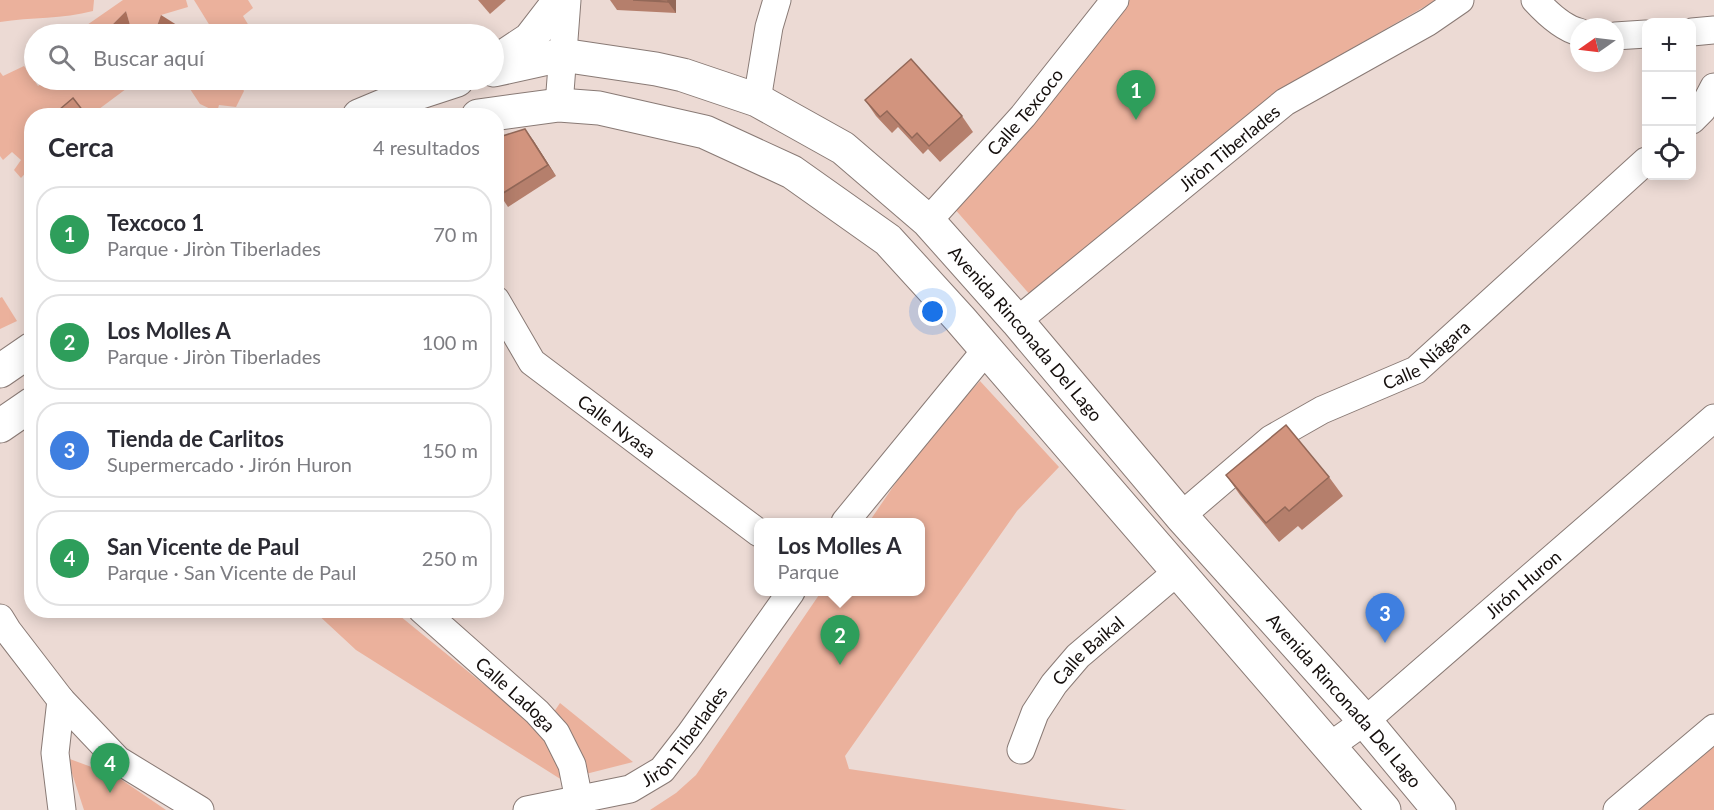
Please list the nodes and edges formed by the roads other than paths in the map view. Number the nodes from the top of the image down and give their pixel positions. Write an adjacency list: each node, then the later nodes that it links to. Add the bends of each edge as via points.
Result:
1 (560, 0): 13 (street, via 530,39)
2 (567, 0): 12 (street)
3 (777, 0): 17 (street)
4 (1115, 0): 23 (street, Calle Texcoco, via 1023,116)
5 (1460, 0): 25 (street, Jiròn Tiberlades, via 1284,102)
6 (1535, 0): 7 (street, via 1547,14)
7 (1570, 29)
8 (1714, 30): 9 (street)
9 (1696, 32)
10 (1642, 34): 11 (street)
11 (1624, 35)
12 (562, 55): 14 (street, Avenida Rinconada Del Lago); 17 (street, Avenida Rinconada Del Lago, via 683,75); 18 (street)
13 (504, 56)
14 (504, 68)
15 (1714, 87): 21 (street)
16 (426, 90): 19 (street)
17 (757, 100): 23 (street, Avenida Rinconada Del Lago, via 843,148)
18 (559, 105): 20 (street); 26 (street, via 599,108 705,132 792,172 888,240)
19 (378, 108)
20 (504, 112)
21 (1696, 116)
22 (1642, 165): 32 (street, Calle Niágara, via 1416,369 1322,410 1271,439)
23 (928, 221): 25 (street, Avenida Rinconada Del Lago)
24 (504, 314): 34 (street, Calle Nyasa, via 532,362)
25 (1017, 321): 32 (street, Avenida Rinconada Del Lago)
26 (986, 350): 33 (street); 35 (street)
27 (24, 354): 28 (street)
28 (0, 371)
29 (24, 410): 31 (street)
30 (1714, 418): 40 (street, Jirón Huron)
31 (0, 426)
32 (1181, 516): 40 (street, Avenida Rinconada Del Lago)
33 (848, 518)
34 (754, 529)
35 (1178, 570): 42 (street); 43 (street, Calle Baikal, via 1078,656 1035,713)
36 (787, 596): 44 (street, Jiròn Tiberlades, via 662,770 630,789)
37 (0, 618): 39 (street)
38 (431, 618): 44 (street, Calle Ladoga, via 556,733 572,765)
39 (61, 700): 45 (street, via 55,753); 46 (street, via 118,760)
40 (1365, 721): 42 (street, Jirón Huron); 49 (street, Avenida Rinconada Del Lago)
41 (1714, 728): 50 (street)
42 (1330, 746): 48 (street)
43 (1021, 750)
44 (579, 800): 47 (street, Jiròn Tiberlades)
45 (62, 810)
46 (200, 810)
47 (527, 810)
48 (1384, 810)
49 (1439, 810)
50 (1617, 810)

